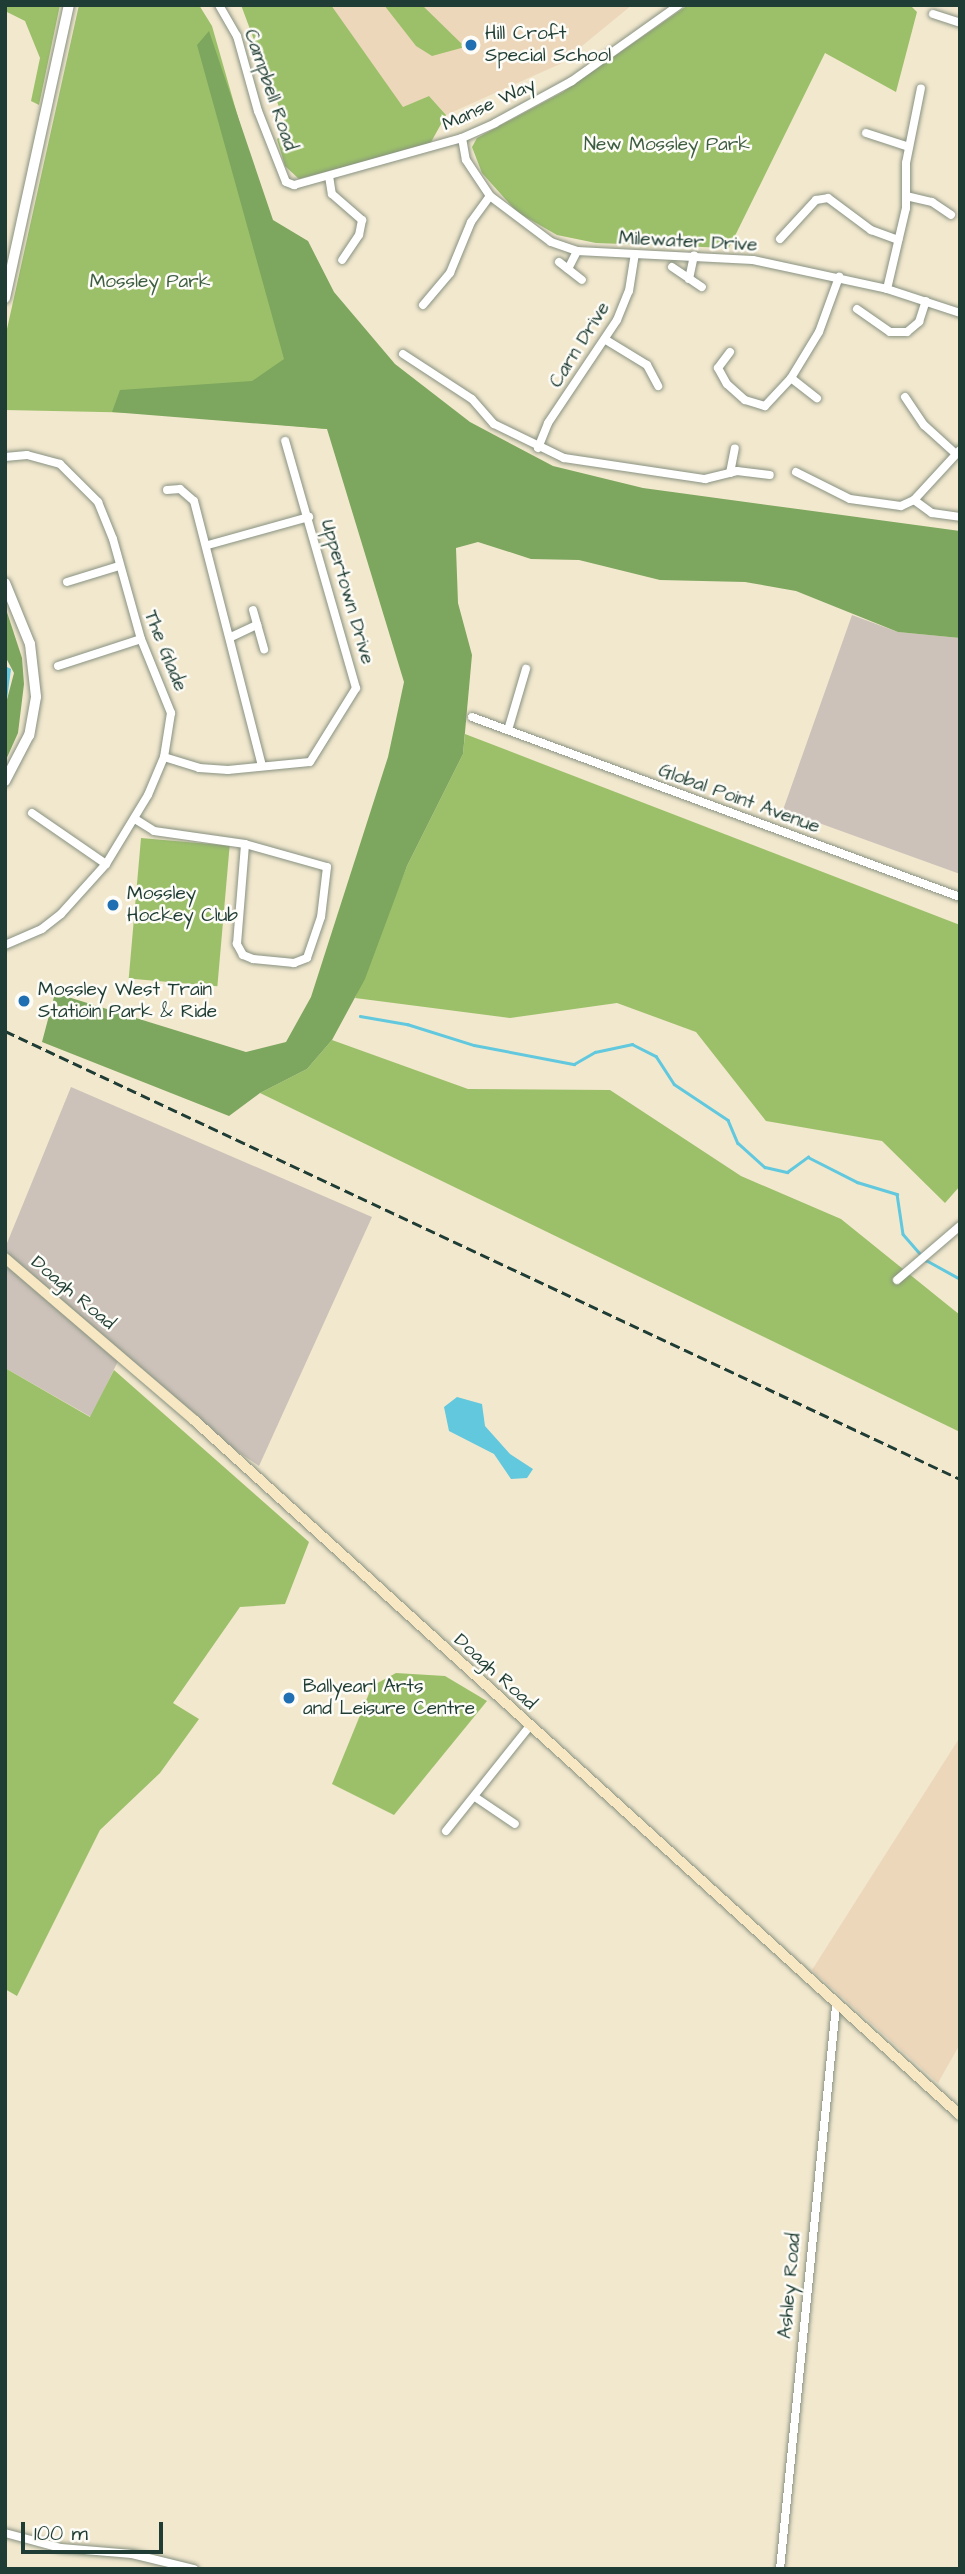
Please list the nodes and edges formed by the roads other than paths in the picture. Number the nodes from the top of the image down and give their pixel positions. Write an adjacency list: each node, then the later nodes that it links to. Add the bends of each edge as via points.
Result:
1 (69, 5): 29 (street)
2 (219, 5): 11 (street, Campbell Road, via 237,36 258,111)
3 (679, 5): 8 (street, Manse Way, via 572,81)
4 (933, 14): 5 (street)
5 (960, 23)
6 (921, 88): 9 (street)
7 (866, 133): 9 (street)
8 (462, 138): 10 (street, Manse Way); 12 (street, Milewater Drive, via 467,160)
9 (909, 147): 13 (street)
10 (329, 176): 11 (street, Manse Way); 20 (street, via 332,194 362,220 359,235)
11 (289, 185)
12 (490, 196): 17 (street, Milewater Drive, via 530,230); 31 (street, via 471,222 450,273)
13 (906, 196): 14 (street, via 932,202); 16 (street)
14 (951, 215)
15 (780, 239): 16 (street, via 816,200 828,198 871,230)
16 (898, 240): 28 (street)
17 (577, 251): 18 (street, Milewater Drive); 23 (street)
18 (635, 254): 19 (street, Milewater Drive); 34 (street, Carn Drive, via 629,291)
19 (694, 256): 24 (street, Milewater Drive, via 753,260); 25 (street)
20 (342, 260)
21 (559, 262): 23 (street)
22 (672, 267): 25 (street)
23 (568, 269): 26 (street)
24 (839, 277): 28 (street, Milewater Drive); 39 (street, via 819,332)
25 (689, 279): 27 (street)
26 (582, 280)
27 (702, 287)
28 (887, 289): 30 (street, Milewater Drive)
29 (5, 298)
30 (926, 301): 32 (street, via 919,322 906,332 890,331); 33 (street, Milewater Drive)
31 (423, 305)
32 (857, 310)
33 (960, 313)
34 (606, 341): 40 (street, via 647,365); 44 (street, Carn Drive, via 548,423)
35 (730, 352): 38 (street)
36 (402, 354): 44 (street, via 472,399 494,424)
37 (708, 364): 38 (street)
38 (718, 368): 39 (street, via 727,384 762,407)
39 (790, 378): 42 (street)
40 (658, 386)
41 (905, 397): 46 (street, via 925,425)
42 (817, 398)
43 (285, 441): 53 (street, Uppertown Drive)
44 (538, 448): 49 (street, via 623,469 705,479)
45 (735, 448): 49 (street)
46 (958, 452): 52 (street)
47 (5, 457): 56 (street, The Glade, via 41,457 75,475 97,502)
48 (796, 472): 52 (street, via 850,499 878,506 901,506)
49 (730, 473): 50 (street)
50 (770, 475)
51 (167, 490): 55 (street, via 180,489 194,501)
52 (914, 500): 54 (street, via 932,513)
53 (309, 517): 55 (street); 69 (street, Uppertown Drive, via 356,688 310,762)
54 (960, 517)
55 (208, 545): 61 (street)
56 (119, 566): 57 (street); 62 (street, The Glade)
57 (67, 582)
58 (5, 583): 70 (street, via 30,644 36,697 29,735)
59 (253, 610): 60 (street)
60 (257, 625): 61 (street); 63 (street)
61 (232, 637): 69 (street)
62 (141, 639): 64 (street); 68 (street, The Glade, via 172,713)
63 (264, 649)
64 (58, 666)
65 (526, 670): 67 (street)
66 (472, 717): 67 (street, Global Point Avenue)
67 (508, 730): 75 (street, Global Point Avenue)
68 (164, 757): 69 (street, Uppertown Drive, via 199,768); 72 (street, The Glade)
69 (262, 765)
70 (5, 781)
71 (32, 813): 74 (street)
72 (135, 819): 73 (street, via 154,831); 74 (street, The Glade)
73 (245, 844): 73 (street, via 327,867 325,898 307,958 294,963 253,959 243,955 237,944)
74 (106, 864): 76 (street, The Glade, via 61,914 42,929)
75 (960, 897)
76 (5, 945)
77 (960, 1226): 79 (street)
78 (5, 1258): 80 (main road, Doagh Road, via 194,1420)
79 (897, 1280)
80 (530, 1727): 81 (street); 84 (main road, Doagh Road)
81 (475, 1797): 82 (street); 83 (street)
82 (515, 1824)
83 (446, 1831)
84 (836, 2006): 85 (main road, Doagh Road); 88 (street, Ashley Road)
85 (960, 2115)
86 (5, 2533): 87 (street, via 61,2548 132,2554)
87 (194, 2569)
88 (780, 2569)

